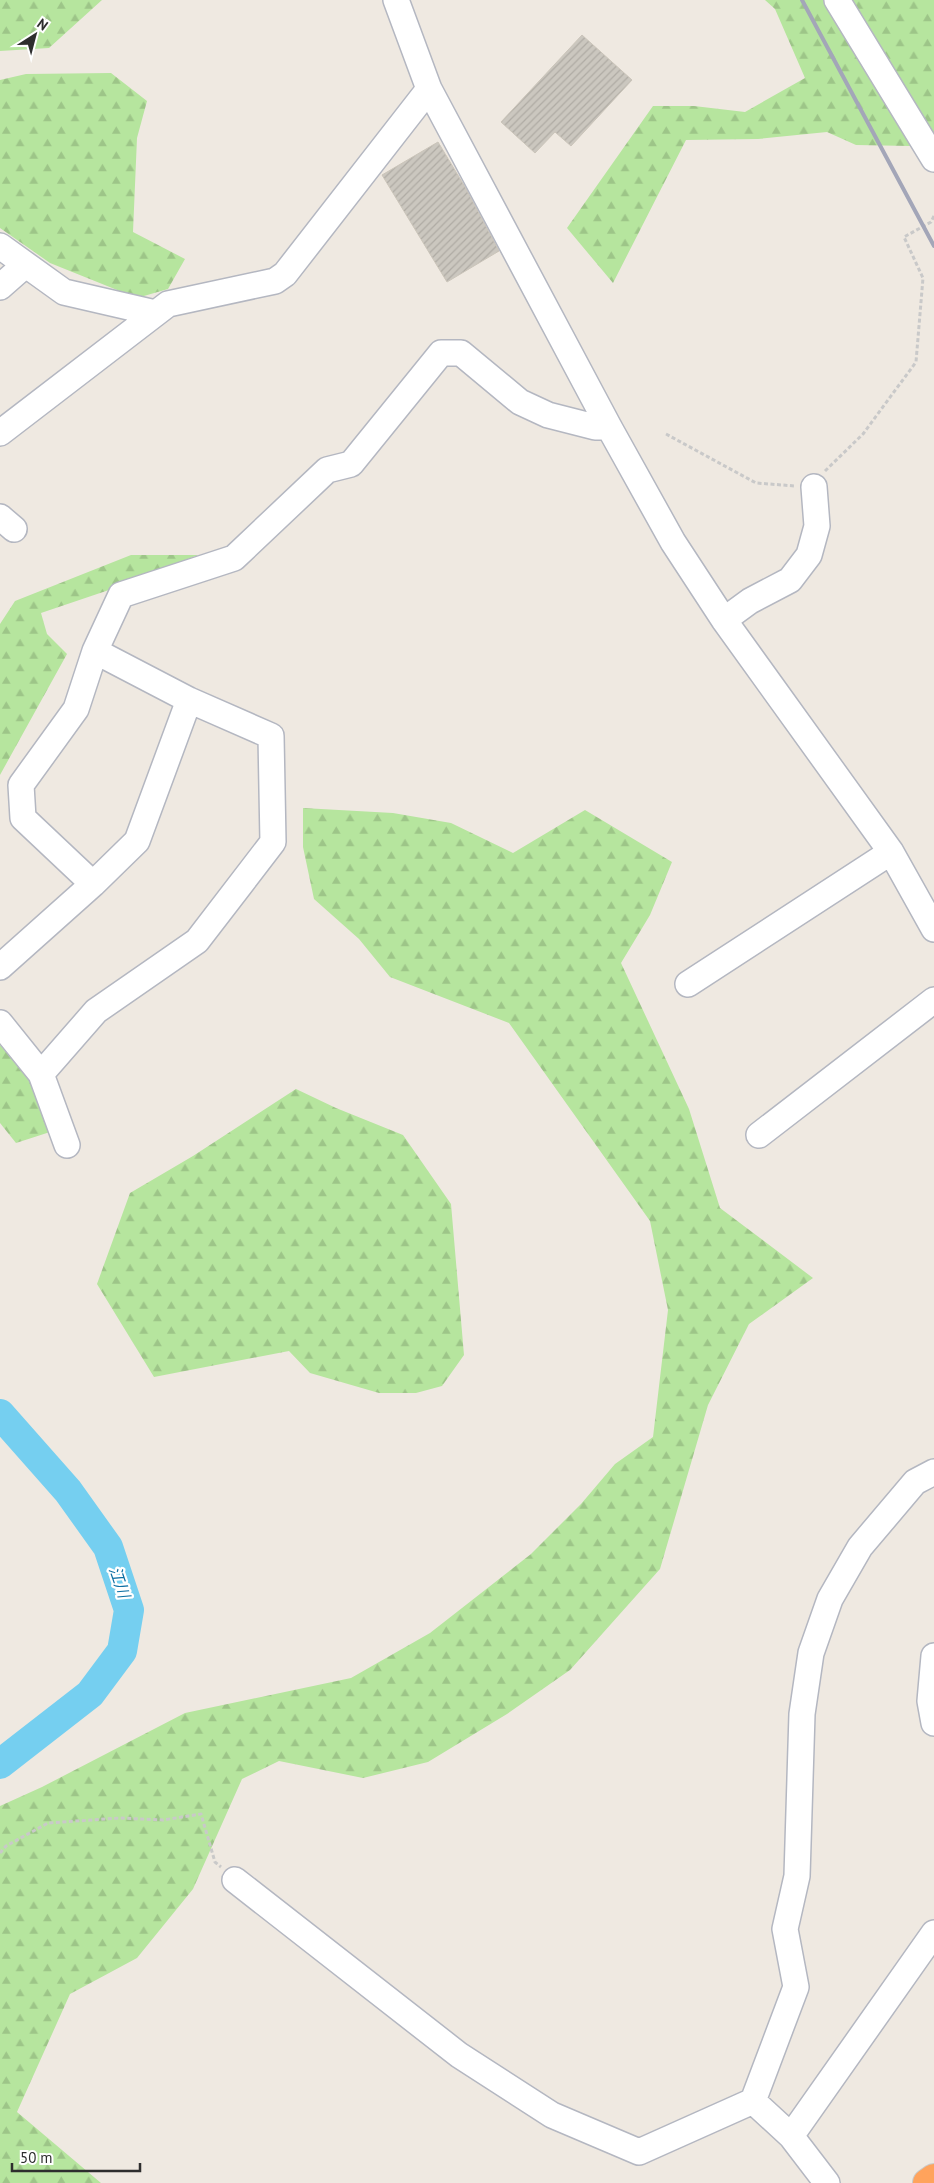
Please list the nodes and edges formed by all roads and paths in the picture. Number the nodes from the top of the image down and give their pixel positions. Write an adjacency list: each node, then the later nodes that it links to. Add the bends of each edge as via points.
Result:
1 (396, 0): 3 (street)
2 (837, 0): 4 (street)
3 (429, 88): 9 (street, via 285,274 275,281 168,304); 10 (street)
4 (934, 159)
5 (934, 216): 13 (path, via 931,222 904,237 923,278 916,362 863,434 821,475)
6 (0, 246): 7 (street)
7 (25, 265): 8 (street); 9 (street, via 64,292)
8 (0, 287)
9 (156, 313): 11 (street)
10 (609, 428): 14 (street, via 673,542); 15 (street, via 548,415 520,402 460,353 441,353 351,464 327,470 234,558 121,595)
11 (0, 433)
12 (666, 434): 13 (path, via 756,483)
13 (814, 487): 14 (street, via 817,526 809,555 790,580 750,601)
14 (724, 620): 17 (street)
15 (95, 651): 16 (street); 18 (street, via 76,709 21,785 23,818)
16 (188, 700): 18 (street, via 137,841); 24 (street, via 271,736 272,842 197,941 96,1011)
17 (891, 852): 19 (street); 21 (street)
18 (93, 884): 20 (street)
19 (934, 929)
20 (0, 967)
21 (688, 984)
22 (934, 1000): 25 (street)
23 (0, 1023): 24 (street)
24 (42, 1074): 26 (street)
25 (759, 1135)
26 (67, 1145)
27 (934, 1472): 33 (street, via 915,1482 860,1548 830,1599 810,1653 802,1714 797,1876 785,1929 796,1987)
28 (934, 1656): 29 (street, via 930,1702)
29 (934, 1723)
30 (0, 1853): 31 (path, via 6,1846 48,1823 120,1818 163,1820 202,1814 215,1862)
31 (235, 1880): 33 (street, via 459,2055 552,2115 639,2152)
32 (934, 1933): 34 (street)
33 (753, 2101): 34 (street)
34 (791, 2136): 36 (street)
35 (934, 2178): 37 (highway)
36 (827, 2183)
37 (927, 2183)

